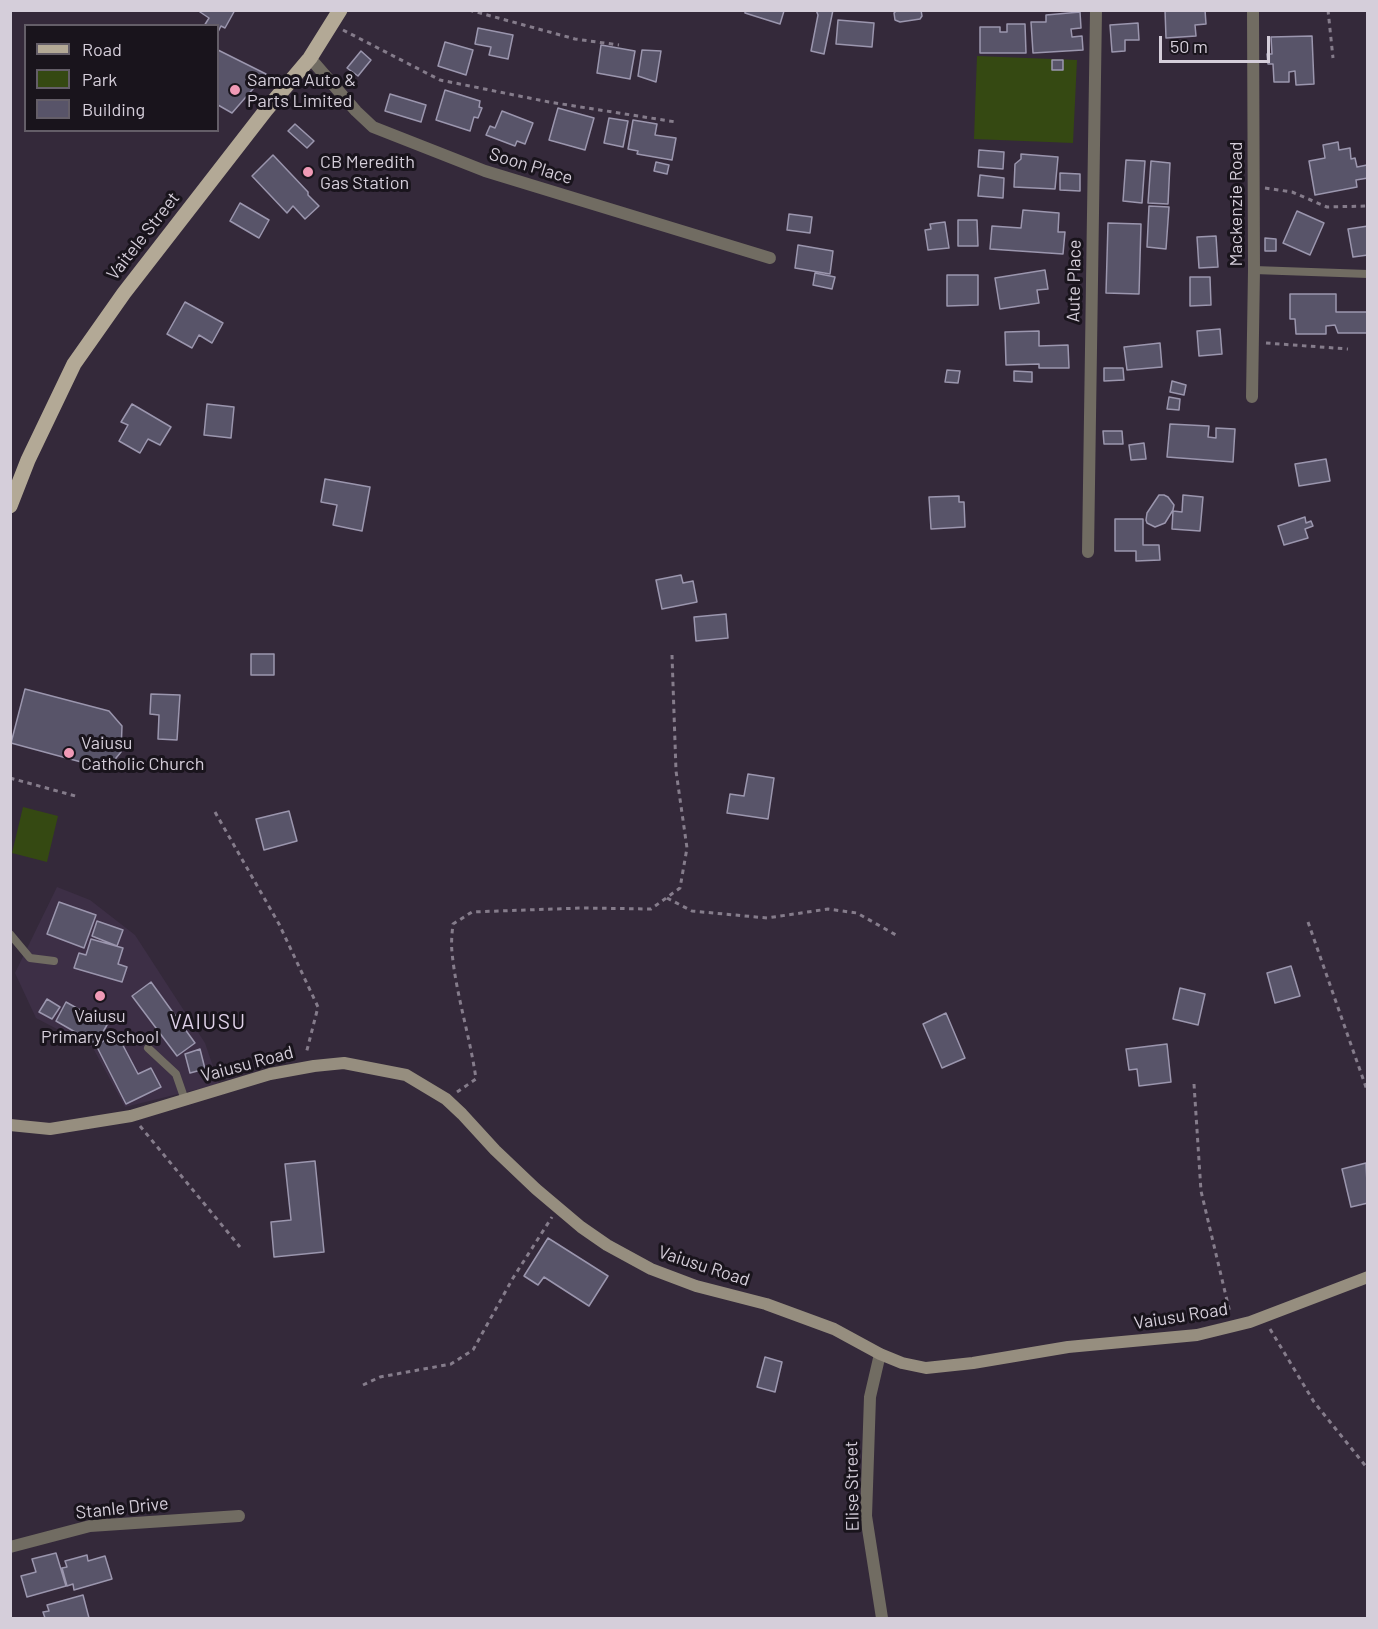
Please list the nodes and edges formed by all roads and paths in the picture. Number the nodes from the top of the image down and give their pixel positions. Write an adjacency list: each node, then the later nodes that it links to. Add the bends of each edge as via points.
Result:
1 (469, 10): 6 (path, via 575,39)
2 (1096, 10): 19 (street, Aute Place)
3 (1253, 10): 10 (street, Mackenzie Road)
4 (1328, 10): 8 (path)
5 (336, 17): 7 (main road, Vaitele Street); 9 (path, via 440,80)
6 (618, 45)
7 (309, 58): 12 (street, Soon Place, via 374,127 485,171); 18 (main road, Vaitele Street, via 131,284 74,364)
8 (1333, 58)
9 (676, 122)
10 (1253, 186): 11 (path, via 1292,192 1327,207); 13 (street, Mackenzie Road)
11 (1368, 206)
12 (770, 258)
13 (1254, 270): 14 (lane); 15 (street, Mackenzie Road)
14 (1368, 274)
15 (1253, 342): 16 (path); 17 (street, Mackenzie Road)
16 (1348, 349)
17 (1252, 397)
18 (10, 506)
19 (1088, 552)
20 (672, 655): 24 (path, via 676,771 687,848 680,888)
21 (10, 778): 22 (path)
22 (79, 797)
23 (215, 812): 30 (path, via 279,924 318,1007)
24 (667, 898): 27 (path, via 692,911 767,918 828,909 857,913); 33 (path, via 651,909 472,912 453,924 451,950 476,1079)
25 (1308, 922): 32 (path)
26 (10, 934): 28 (lane, via 30,958)
27 (896, 935)
28 (54, 961)
29 (148, 1048): 34 (lane, via 176,1074)
30 (302, 1068): 33 (street, Vaiusu Road, via 344,1063 386,1070 406,1075); 34 (street, Vaiusu Road)
31 (1194, 1084): 41 (path, via 1201,1191)
32 (1368, 1093)
33 (446, 1099): 37 (street, Vaiusu Road)
34 (185, 1100): 35 (street, Vaiusu Road)
35 (131, 1116): 36 (street, Vaiusu Road, via 50,1129); 38 (path)
36 (10, 1125)
37 (558, 1208): 42 (street, Vaiusu Road, via 607,1245 651,1269 834,1329); 43 (path, via 473,1350 452,1364 380,1377)
38 (240, 1247)
39 (1368, 1277): 40 (street, Vaiusu Road)
40 (1263, 1317): 41 (street, Vaiusu Road); 44 (path, via 1314,1402)
41 (1233, 1326): 42 (street, Vaiusu Road, via 1197,1335 1068,1347 926,1368)
42 (880, 1354): 47 (street, Elise Street, via 870,1397 866,1516)
43 (363, 1385)
44 (1368, 1469)
45 (239, 1516): 46 (street, Stanle Drive, via 90,1526)
46 (10, 1547)
47 (882, 1618)

